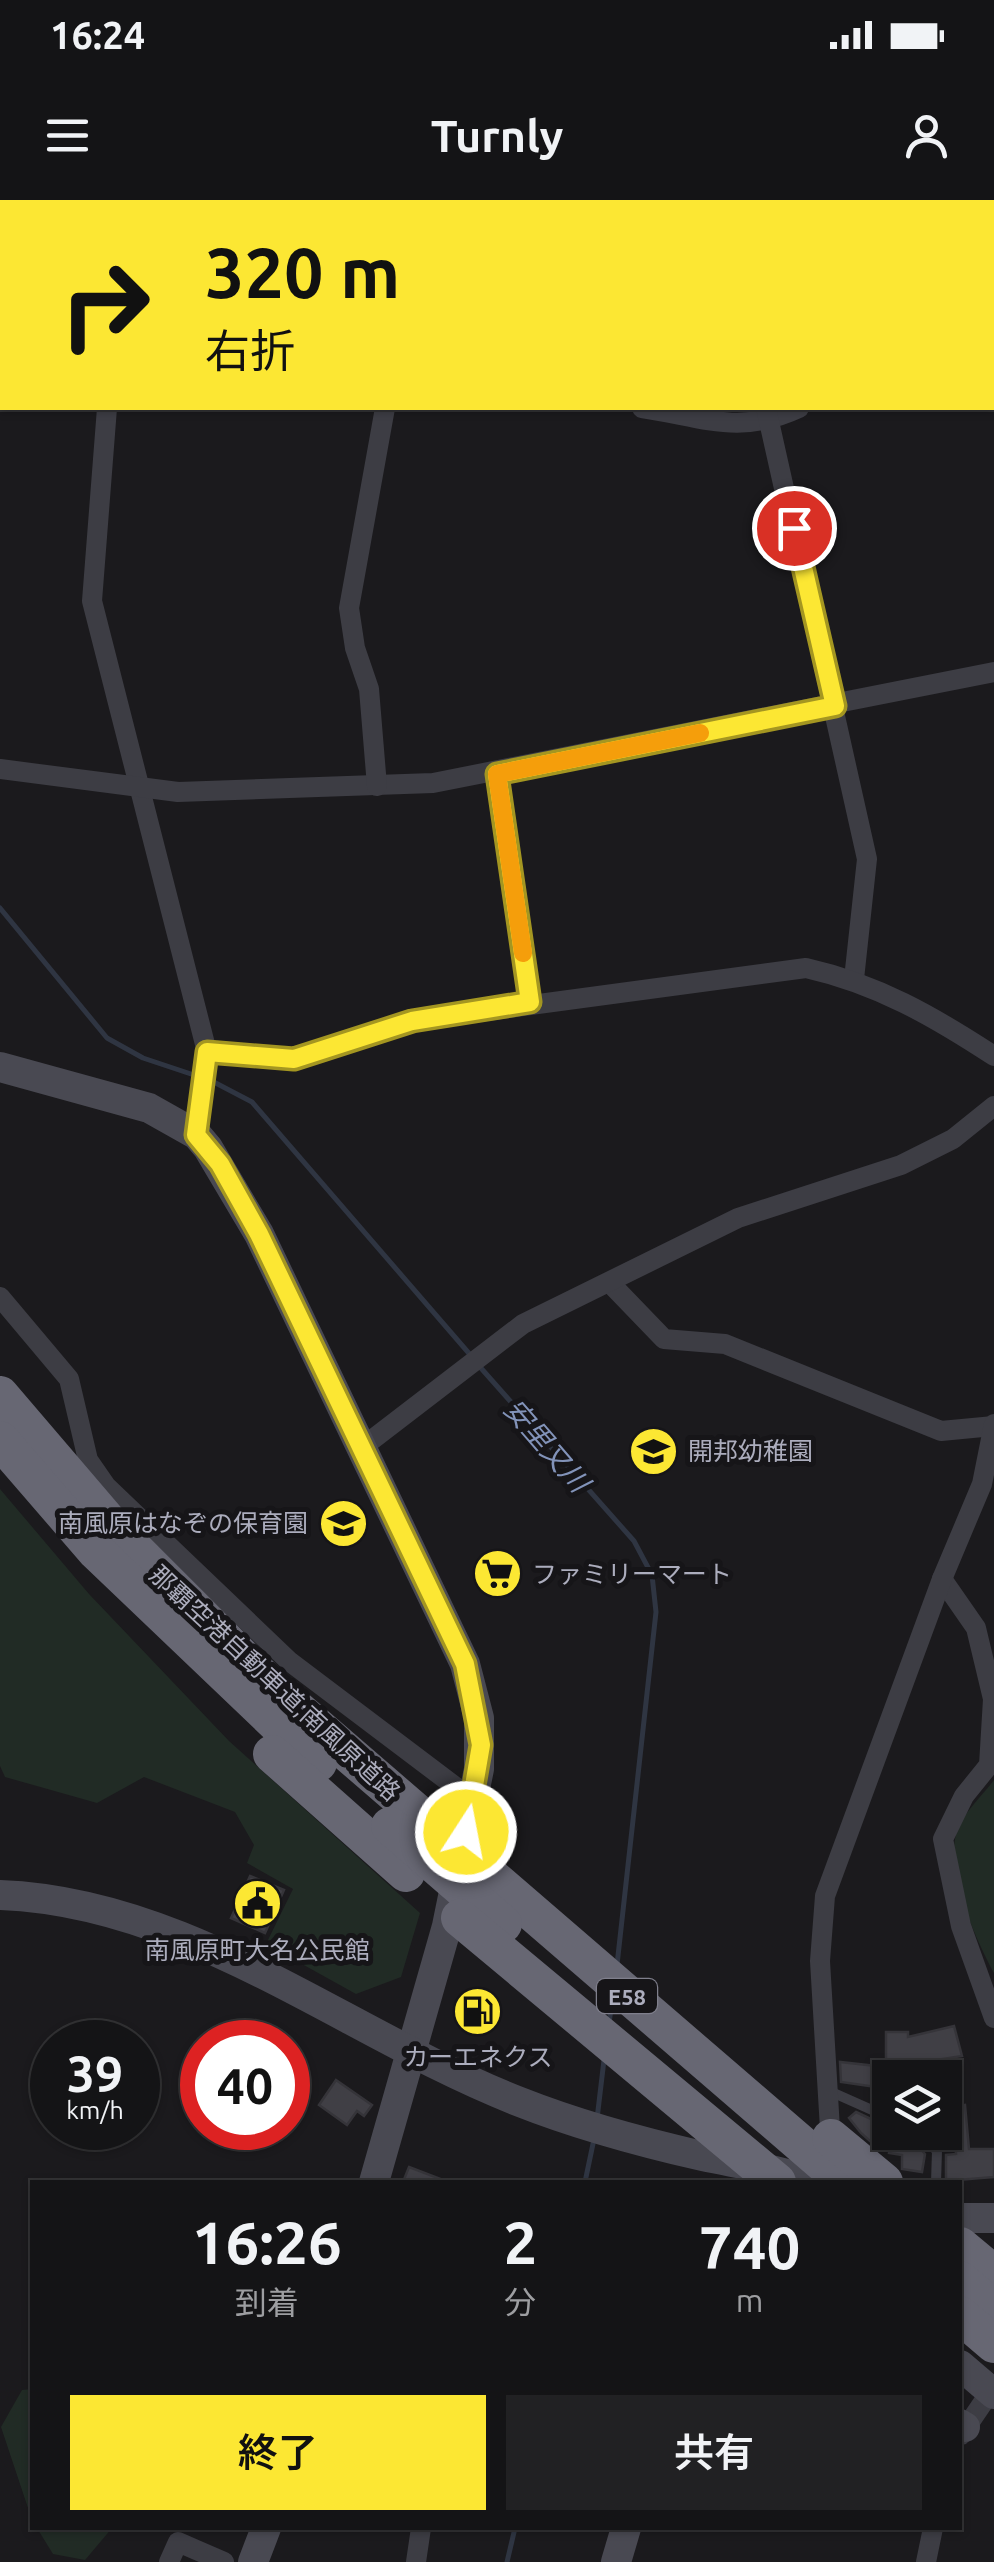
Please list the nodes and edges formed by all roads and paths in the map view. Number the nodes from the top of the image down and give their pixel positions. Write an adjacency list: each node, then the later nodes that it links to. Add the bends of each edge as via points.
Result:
1 (108, 410): 10 (street, via 92,601)
2 (384, 410): 9 (street, via 349,608 369,689)
3 (651, 410): 4 (street, via 747,425)
4 (768, 415): 6 (street)
5 (994, 672): 6 (street)
6 (835, 706): 8 (street); 11 (street, via 866,859)
7 (0, 770): 10 (street)
8 (497, 774): 9 (street); 12 (street)
9 (377, 786): 10 (street)
10 (139, 790): 13 (street)
11 (854, 978): 12 (street, via 806,968); 14 (street, via 926,1011)
12 (530, 1002): 13 (street, via 412,1021 294,1059)
13 (207, 1052): 17 (street)
14 (994, 1056)
15 (0, 1067): 17 (street, via 148,1108)
16 (994, 1106): 18 (street, via 953,1139 900,1165 738,1218)
17 (196, 1135): 23 (street, via 259,1234)
18 (610, 1282): 21 (street, via 664,1340 725,1344 941,1431); 23 (street, via 524,1324)
19 (0, 1298): 26 (street, via 70,1379 88,1460 106,1486 289,1661)
20 (0, 1395): 22 (highway, 那覇空港自動車道;南風原道路 / E58)
21 (994, 1426): 25 (street, via 982,1484)
22 (14, 1443): 24 (highway, 那覇空港自動車道;南風原道路 / E58); 27 (highway, 那覇空港自動車道;南風原道路 / E58)
23 (360, 1449): 26 (street, via 465,1664 481,1745)
24 (96, 1551): 35 (highway, via 120,1601 319,1797); 36 (highway, 那覇空港自動車道;南風原道路 / E58, via 261,1713)
25 (942, 1578): 29 (street, via 976,1628 993,1699 990,1765 964,1796 943,1840 961,1926); 31 (street, via 825,1896 820,1961)
26 (473, 1800): 30 (street, via 447,1926)
27 (409, 1809): 38 (highway, 那覇空港自動車道;南風原道路 / E58); 40 (highway, via 458,1830 525,1878)
28 (0, 1895): 30 (street, via 92,1908 164,1930)
29 (994, 2018)
30 (409, 2053): 34 (street); 37 (street, via 584,2123)
31 (828, 2090): 32 (lane); 39 (street)
32 (872, 2110)
33 (936, 2150): 41 (lane)
34 (375, 2180)
35 (775, 2180)
36 (803, 2180)
37 (805, 2180)
38 (840, 2180)
39 (842, 2180)
40 (882, 2180)
41 (936, 2180)
42 (962, 2218): 43 (street)
43 (994, 2218)
44 (976, 2260): 45 (highway)
45 (994, 2310)
46 (962, 2317): 48 (highway)
47 (962, 2339): 50 (highway)
48 (994, 2344)
49 (962, 2366): 50 (street)
50 (993, 2383): 51 (street)
51 (962, 2429)
52 (265, 2530): 58 (street)
53 (421, 2530): 59 (street)
54 (625, 2530): 60 (street)
55 (933, 2530): 61 (street)
56 (169, 2562): 57 (street, via 178,2542)
57 (224, 2562)
58 (254, 2562)
59 (416, 2562)
60 (616, 2562)
61 (926, 2562)

